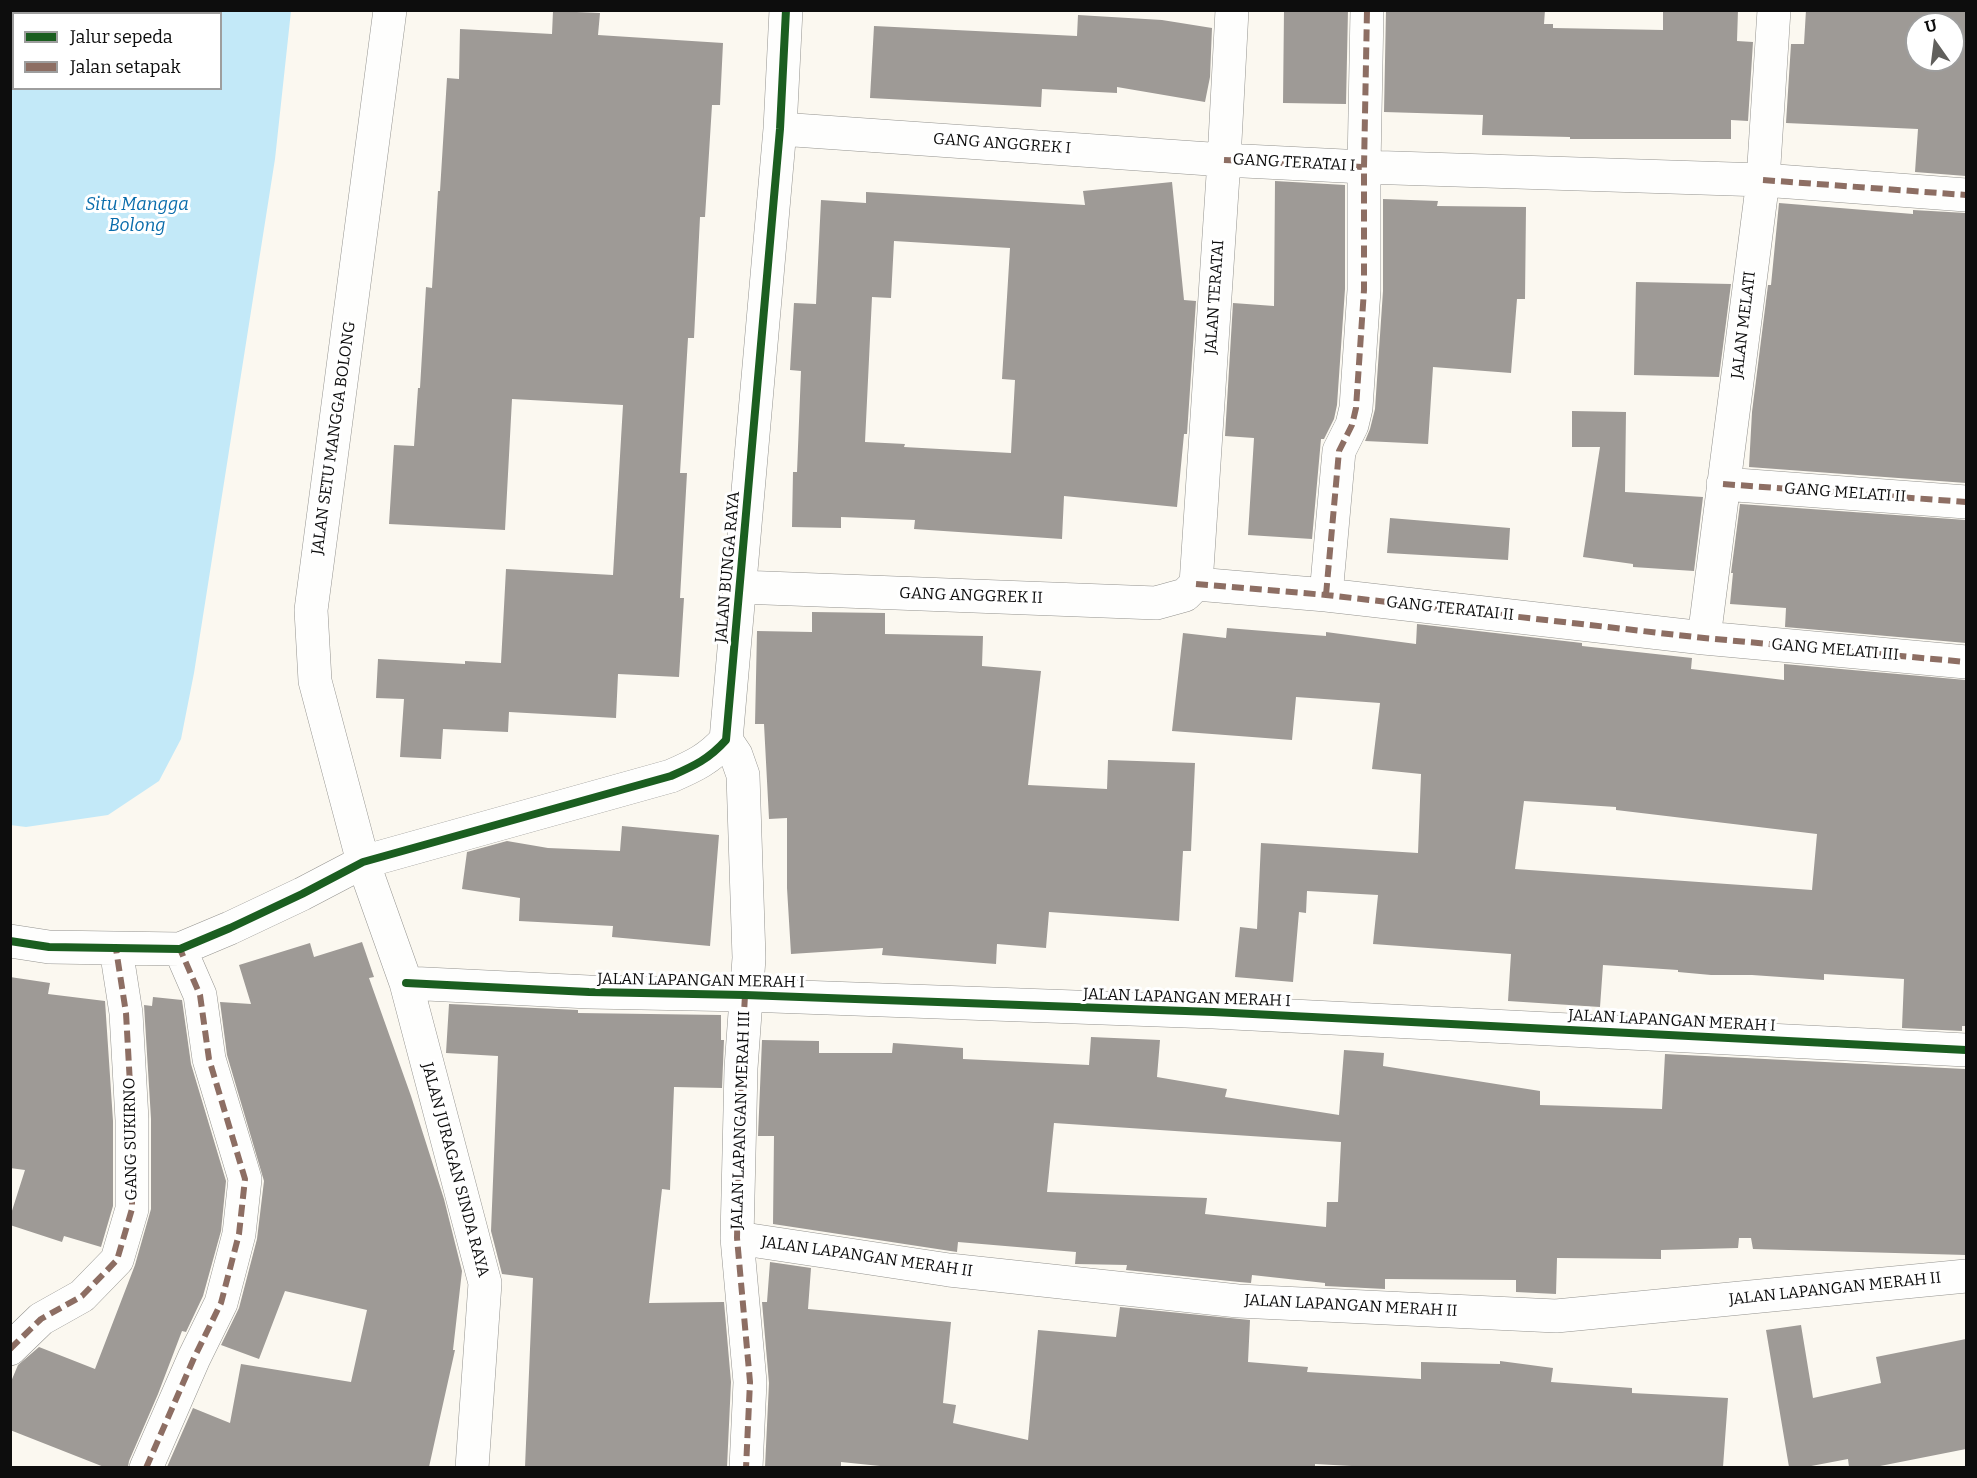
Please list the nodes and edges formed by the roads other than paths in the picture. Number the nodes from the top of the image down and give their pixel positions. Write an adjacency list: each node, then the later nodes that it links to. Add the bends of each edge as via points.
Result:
1 (390, 10): 19 (street, JALAN SETU MANGGA BOLONG, via 311,610 315,681)
2 (786, 10): 6 (street, JALAN BUNGA RAYA)
3 (1232, 10): 7 (street, JALAN TERATAI)
4 (1367, 10): 8 (street)
5 (1774, 10): 9 (street, JALAN MELATI)
6 (780, 129): 7 (street, GANG ANGGREK I); 14 (street, JALAN BUNGA RAYA)
7 (1224, 160): 8 (street, GANG TERATAI I); 13 (street, JALAN TERATAI)
8 (1364, 167): 9 (street, GANG TERATAI I); 15 (street, via 1364,290 1356,408 1339,451)
9 (1763, 180): 10 (street, GANG TERATAI I); 11 (street, JALAN MELATI)
10 (1966, 195)
11 (1723, 484): 12 (street, GANG MELATI II); 16 (street, JALAN MELATI)
12 (1966, 502)
13 (1196, 584): 14 (street, GANG ANGGREK II, via 1185,595 1156,603); 15 (street, GANG TERATAI II)
14 (740, 587): 18 (street, JALAN BUNGA RAYA)
15 (1326, 595): 16 (street, GANG TERATAI II)
16 (1704, 638): 17 (street, GANG MELATI III)
17 (1966, 662)
18 (726, 740): 19 (street, via 713,754 671,776); 24 (street, JALAN LAPANGAN MERAH III, via 743,775 749,958)
19 (363, 862): 22 (street); 23 (street, JALAN SETU MANGGA BOLONG)
20 (10, 941): 21 (street, via 49,947)
21 (116, 949): 22 (street); 28 (street, GANG SUKIRNO, via 126,1013 132,1209 117,1260 82,1296 41,1319)
22 (180, 949): 29 (street, via 200,995 209,1059 245,1179 239,1234 221,1303)
23 (406, 983): 24 (street, JALAN LAPANGAN MERAH I); 30 (street, JALAN JURAGAN SINDA RAYA, via 485,1283)
24 (745, 995): 25 (street, JALAN LAPANGAN MERAH I, via 1225,1012); 26 (street, JALAN LAPANGAN MERAH III)
25 (1966, 1050)
26 (737, 1238): 27 (street, JALAN LAPANGAN MERAH II, via 949,1270 1238,1301 1556,1316); 31 (street, JALAN LAPANGAN MERAH III, via 750,1382)
27 (1966, 1276)
28 (10, 1349)
29 (146, 1467)
30 (472, 1467)
31 (746, 1467)

